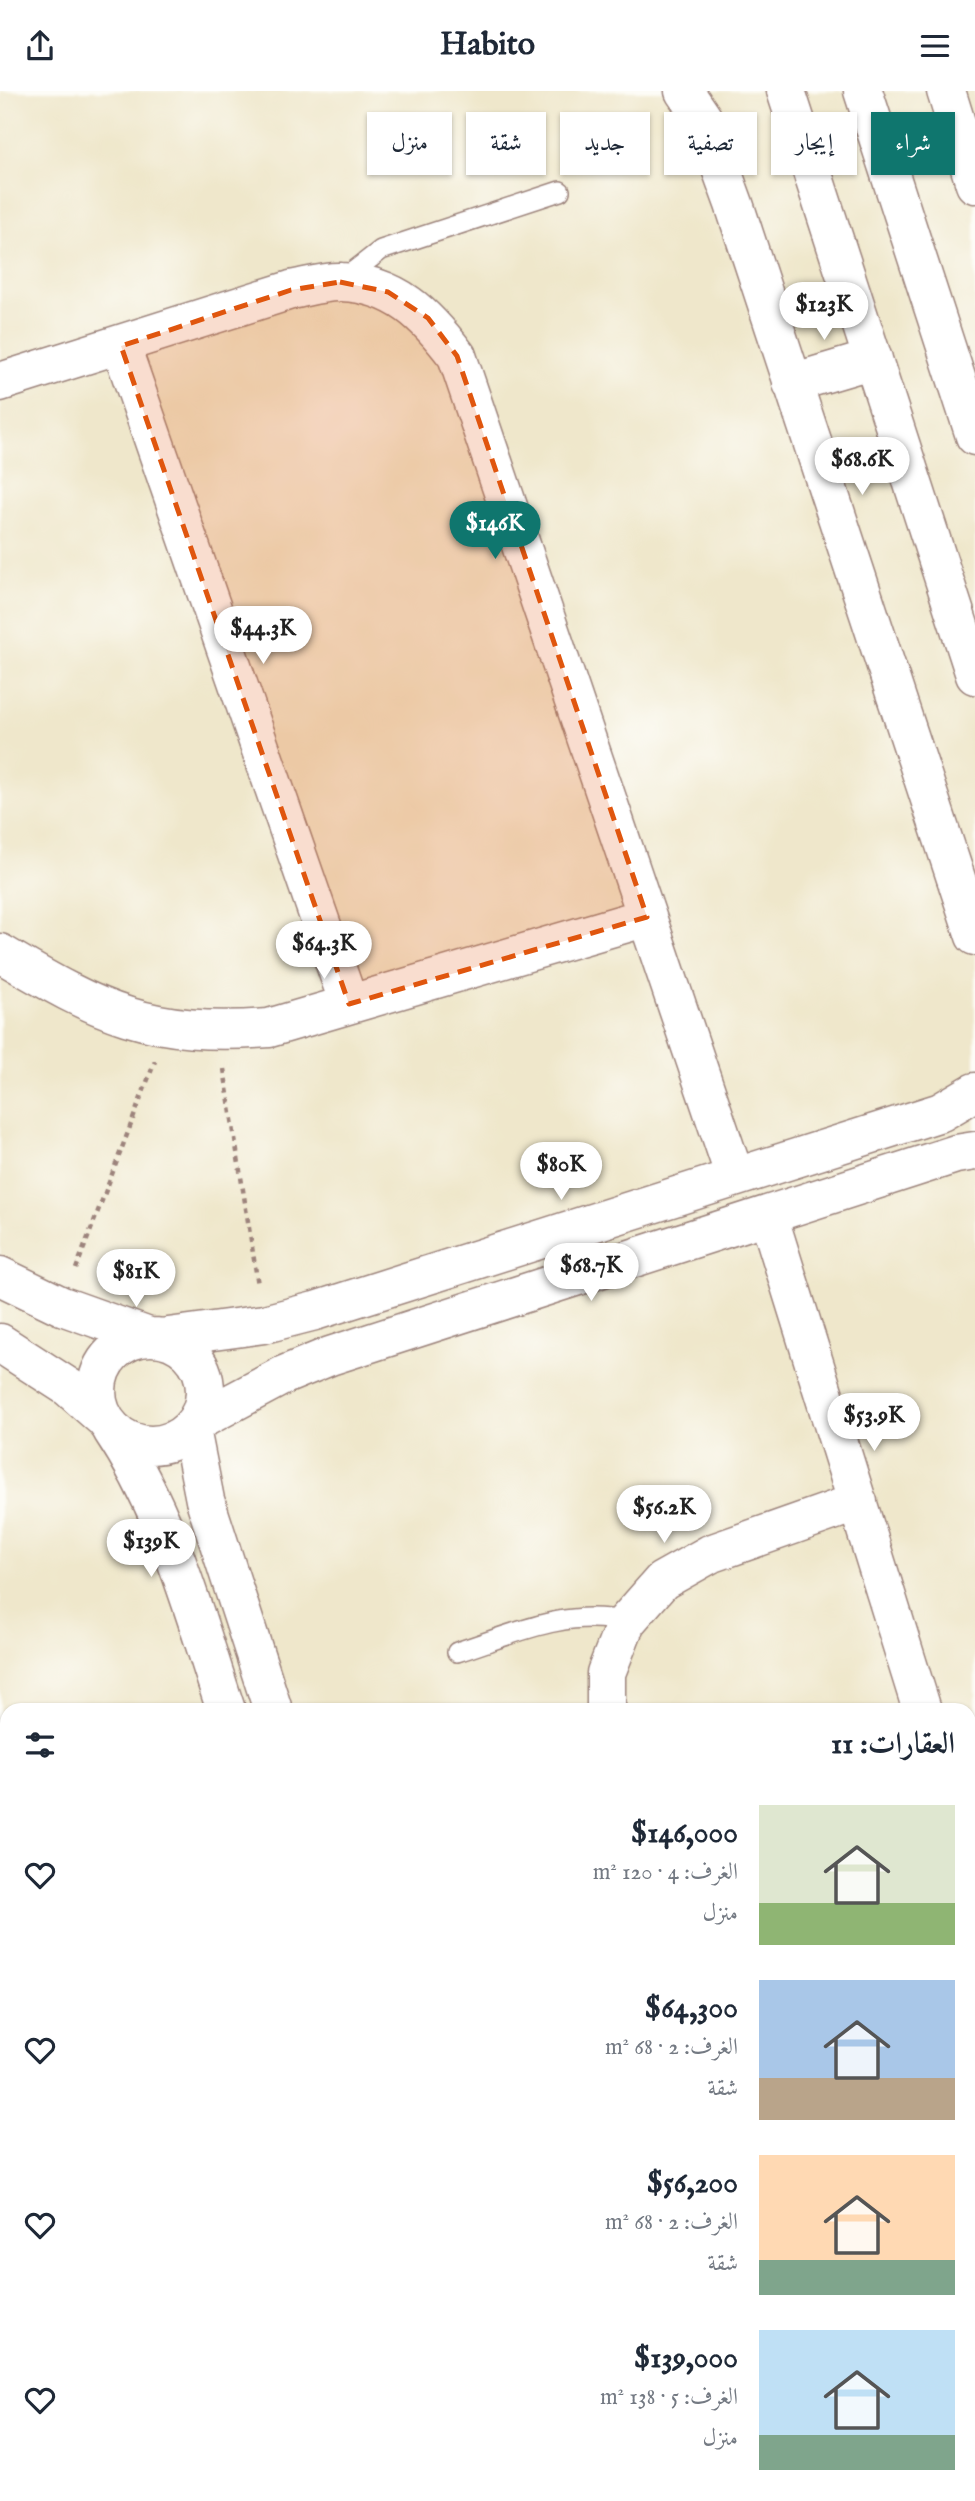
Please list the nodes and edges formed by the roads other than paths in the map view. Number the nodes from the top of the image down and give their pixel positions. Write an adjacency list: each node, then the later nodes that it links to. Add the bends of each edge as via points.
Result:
1 (684, 91): 11 (street, via 703,119)
2 (786, 91): 9 (street)
3 (863, 91): 12 (street)
4 (946, 91): 5 (street)
5 (975, 184)
6 (560, 191): 7 (lane, via 381,250)
7 (340, 282): 8 (street, via 291,290); 14 (street, via 388,292 428,318 457,356)
8 (121, 346): 10 (street); 17 (street)
9 (873, 359): 11 (street); 13 (street)
10 (0, 382)
11 (792, 383): 15 (street)
12 (975, 436)
13 (975, 675)
14 (647, 917): 17 (street); 20 (street)
15 (975, 936)
16 (0, 953): 17 (street, via 72,995 119,1015 168,1028 269,1028)
17 (349, 1004)
18 (975, 1091): 20 (street, via 941,1112)
19 (975, 1151): 21 (street)
20 (735, 1177): 23 (street, via 315,1311 264,1324)
21 (768, 1215): 26 (street, via 330,1356 273,1380); 27 (street)
22 (0, 1276): 23 (street, via 62,1306)
23 (155, 1337): 25 (street, via 131,1340 103,1364 96,1399); 26 (street, via 181,1346 197,1361 205,1381 205,1402)
24 (0, 1343): 25 (street, via 68,1387)
25 (107, 1423): 26 (street, via 127,1440 143,1445 177,1440); 30 (street, via 158,1508)
26 (194, 1426): 31 (street, via 205,1500)
27 (858, 1501): 28 (street, via 710,1554 662,1581); 33 (street)
28 (626, 1622): 29 (lane, via 577,1616); 32 (street, via 606,1673)
29 (457, 1652)
30 (224, 1703)
31 (271, 1703)
32 (606, 1703)
33 (920, 1703)

